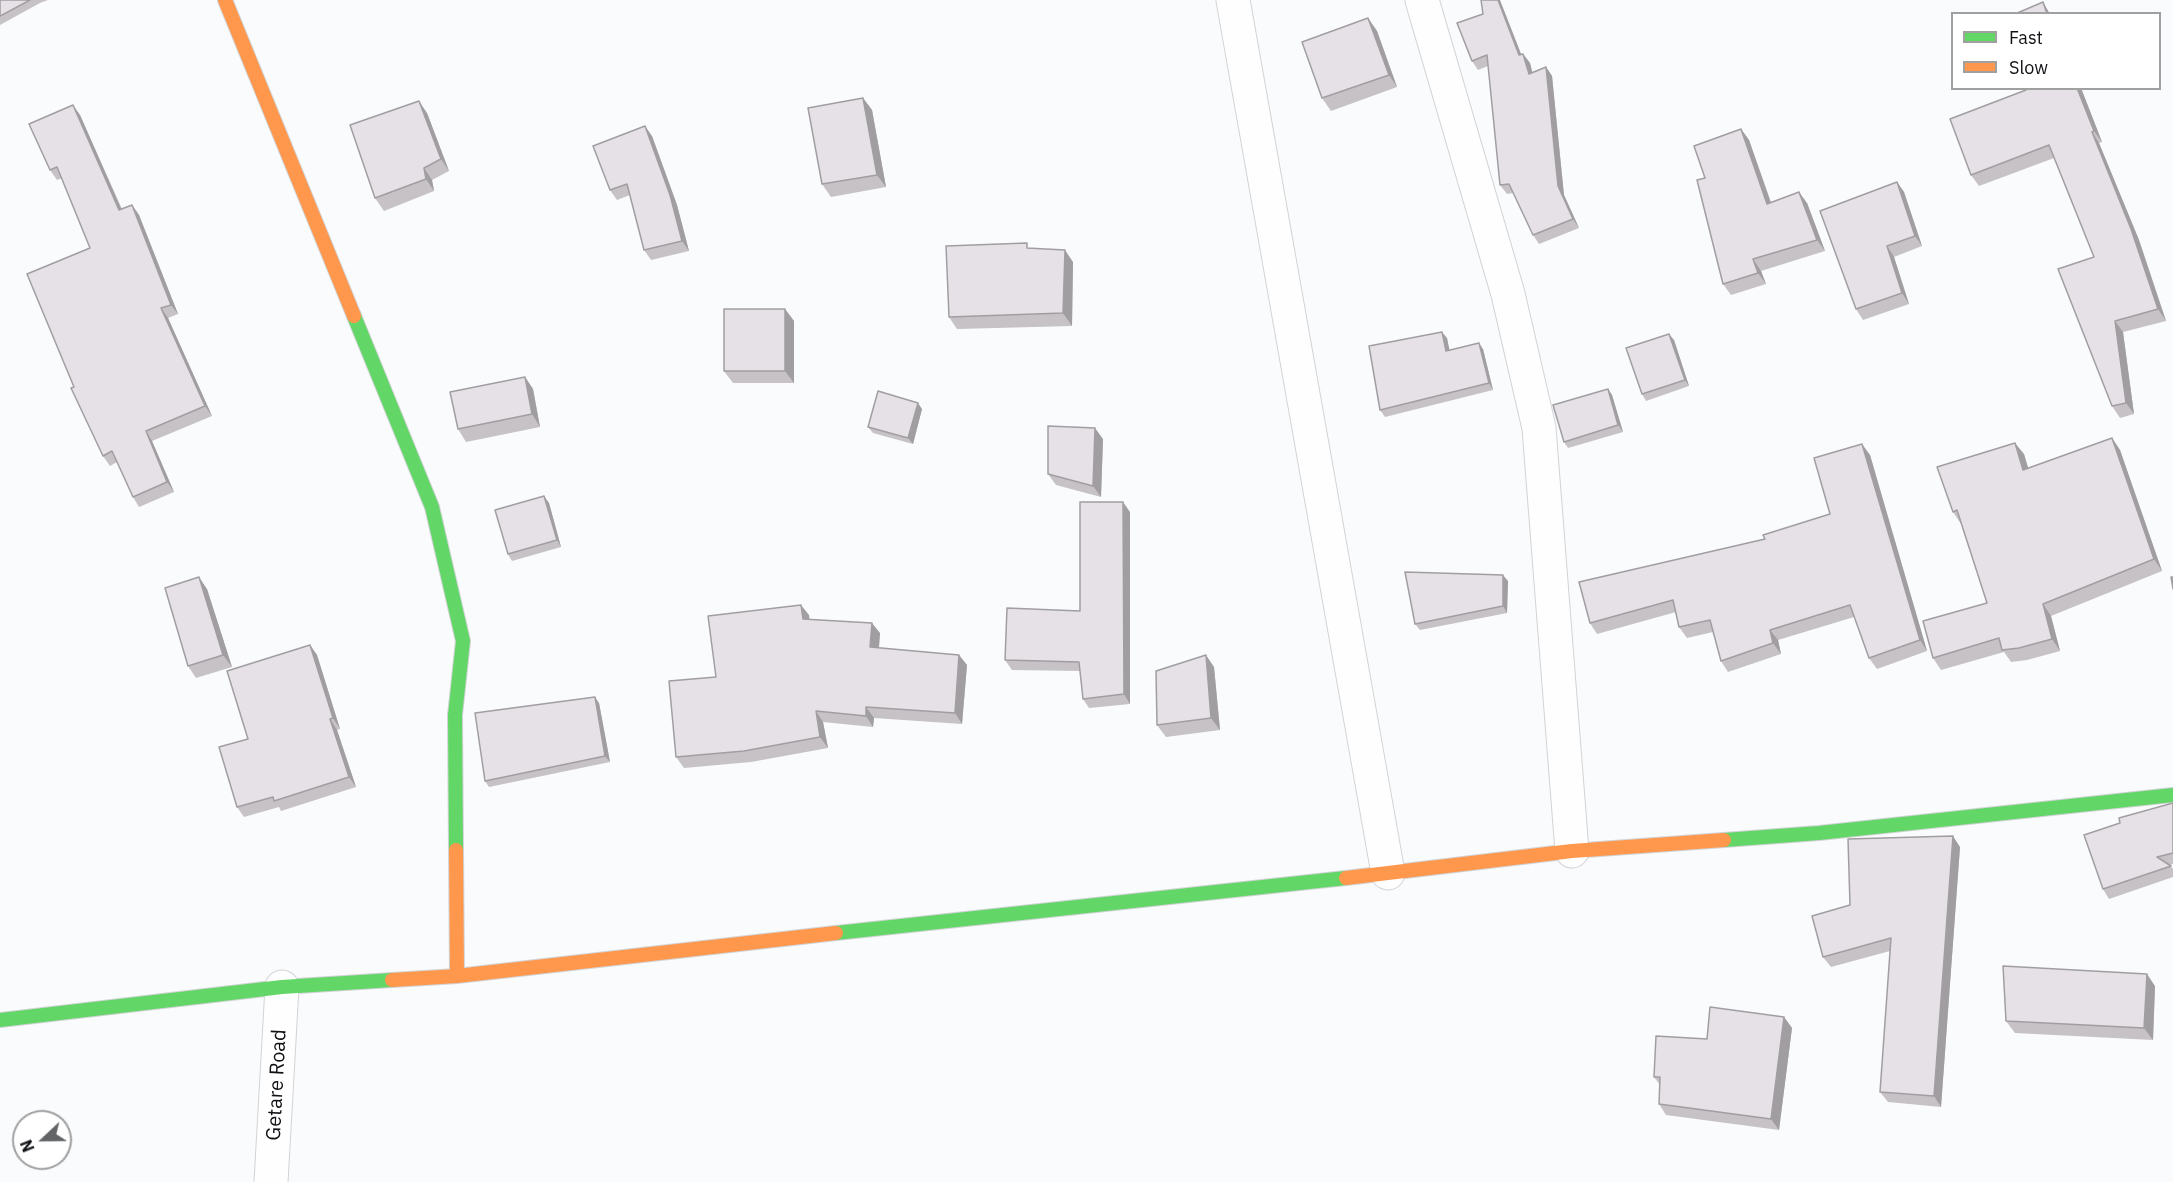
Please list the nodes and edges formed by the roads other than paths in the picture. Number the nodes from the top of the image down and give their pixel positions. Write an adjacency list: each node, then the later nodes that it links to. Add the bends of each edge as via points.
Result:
1 (225, 0): 7 (main road, via 432,507 463,641 455,715)
2 (1233, 0): 6 (street)
3 (1422, 0): 5 (street, via 1508,294 1539,428)
4 (2173, 795): 5 (main road, via 1819,833)
5 (1572, 851): 6 (main road)
6 (1388, 873): 7 (main road)
7 (457, 976): 8 (main road)
8 (282, 987): 9 (main road); 10 (street, Getare Road)
9 (0, 1020)
10 (271, 1182)

